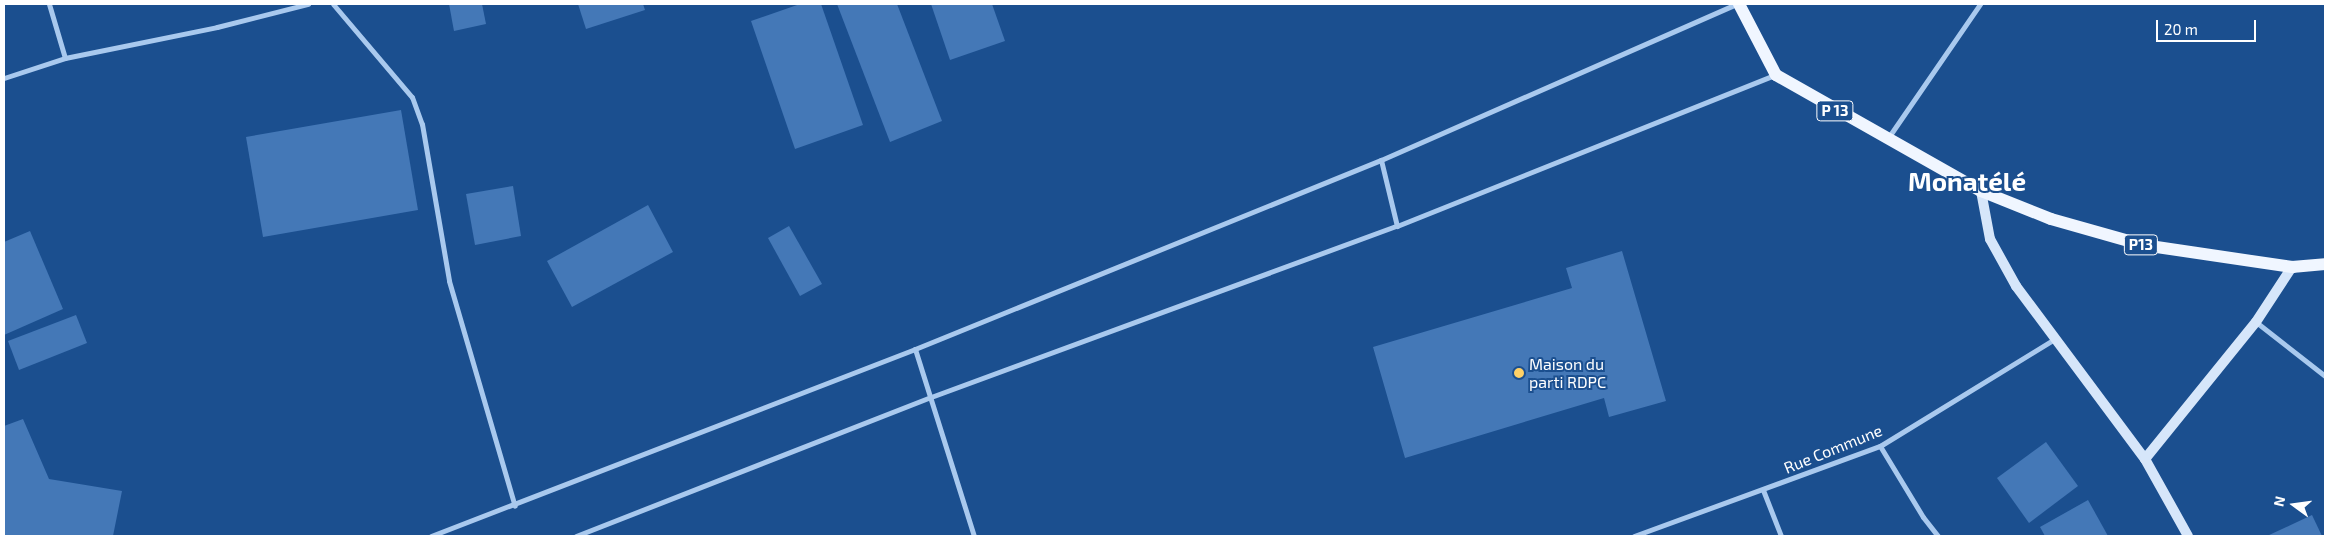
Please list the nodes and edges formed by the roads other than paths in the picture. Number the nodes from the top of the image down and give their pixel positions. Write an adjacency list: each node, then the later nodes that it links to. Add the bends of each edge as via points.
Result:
1 (49, 4): 6 (street)
2 (308, 4): 6 (street, via 217,27)
3 (333, 4): 24 (street, via 412,97 422,124 449,281)
4 (1738, 4): 7 (main road); 10 (street)
5 (1980, 4): 9 (street)
6 (65, 58): 8 (street)
7 (1776, 74): 9 (main road, P 13); 13 (street)
8 (4, 78)
9 (1888, 139): 11 (main road, P 13)
10 (1381, 160): 13 (street); 18 (street)
11 (1967, 181): 12 (main road, P13)
12 (1981, 191): 15 (main road, P13, via 2051,219 2143,245); 17 (main road, via 1990,239 2016,286)
13 (1398, 226): 20 (street)
14 (2325, 264): 15 (main road, P13)
15 (2292, 267): 16 (main road)
16 (2256, 322): 19 (street); 22 (main road)
17 (2053, 340): 21 (street, Rue Commune); 22 (main road)
18 (915, 349): 20 (street); 24 (street)
19 (2325, 376)
20 (931, 397): 26 (street); 27 (street)
21 (1880, 446): 23 (street, Rue Commune); 30 (street, via 1923,518)
22 (2145, 459): 31 (main road)
23 (1763, 490): 28 (street, Rue Commune); 29 (street)
24 (515, 506): 25 (street)
25 (431, 536)
26 (576, 536)
27 (974, 536)
28 (1634, 536)
29 (1781, 536)
30 (1938, 536)
31 (2188, 536)

